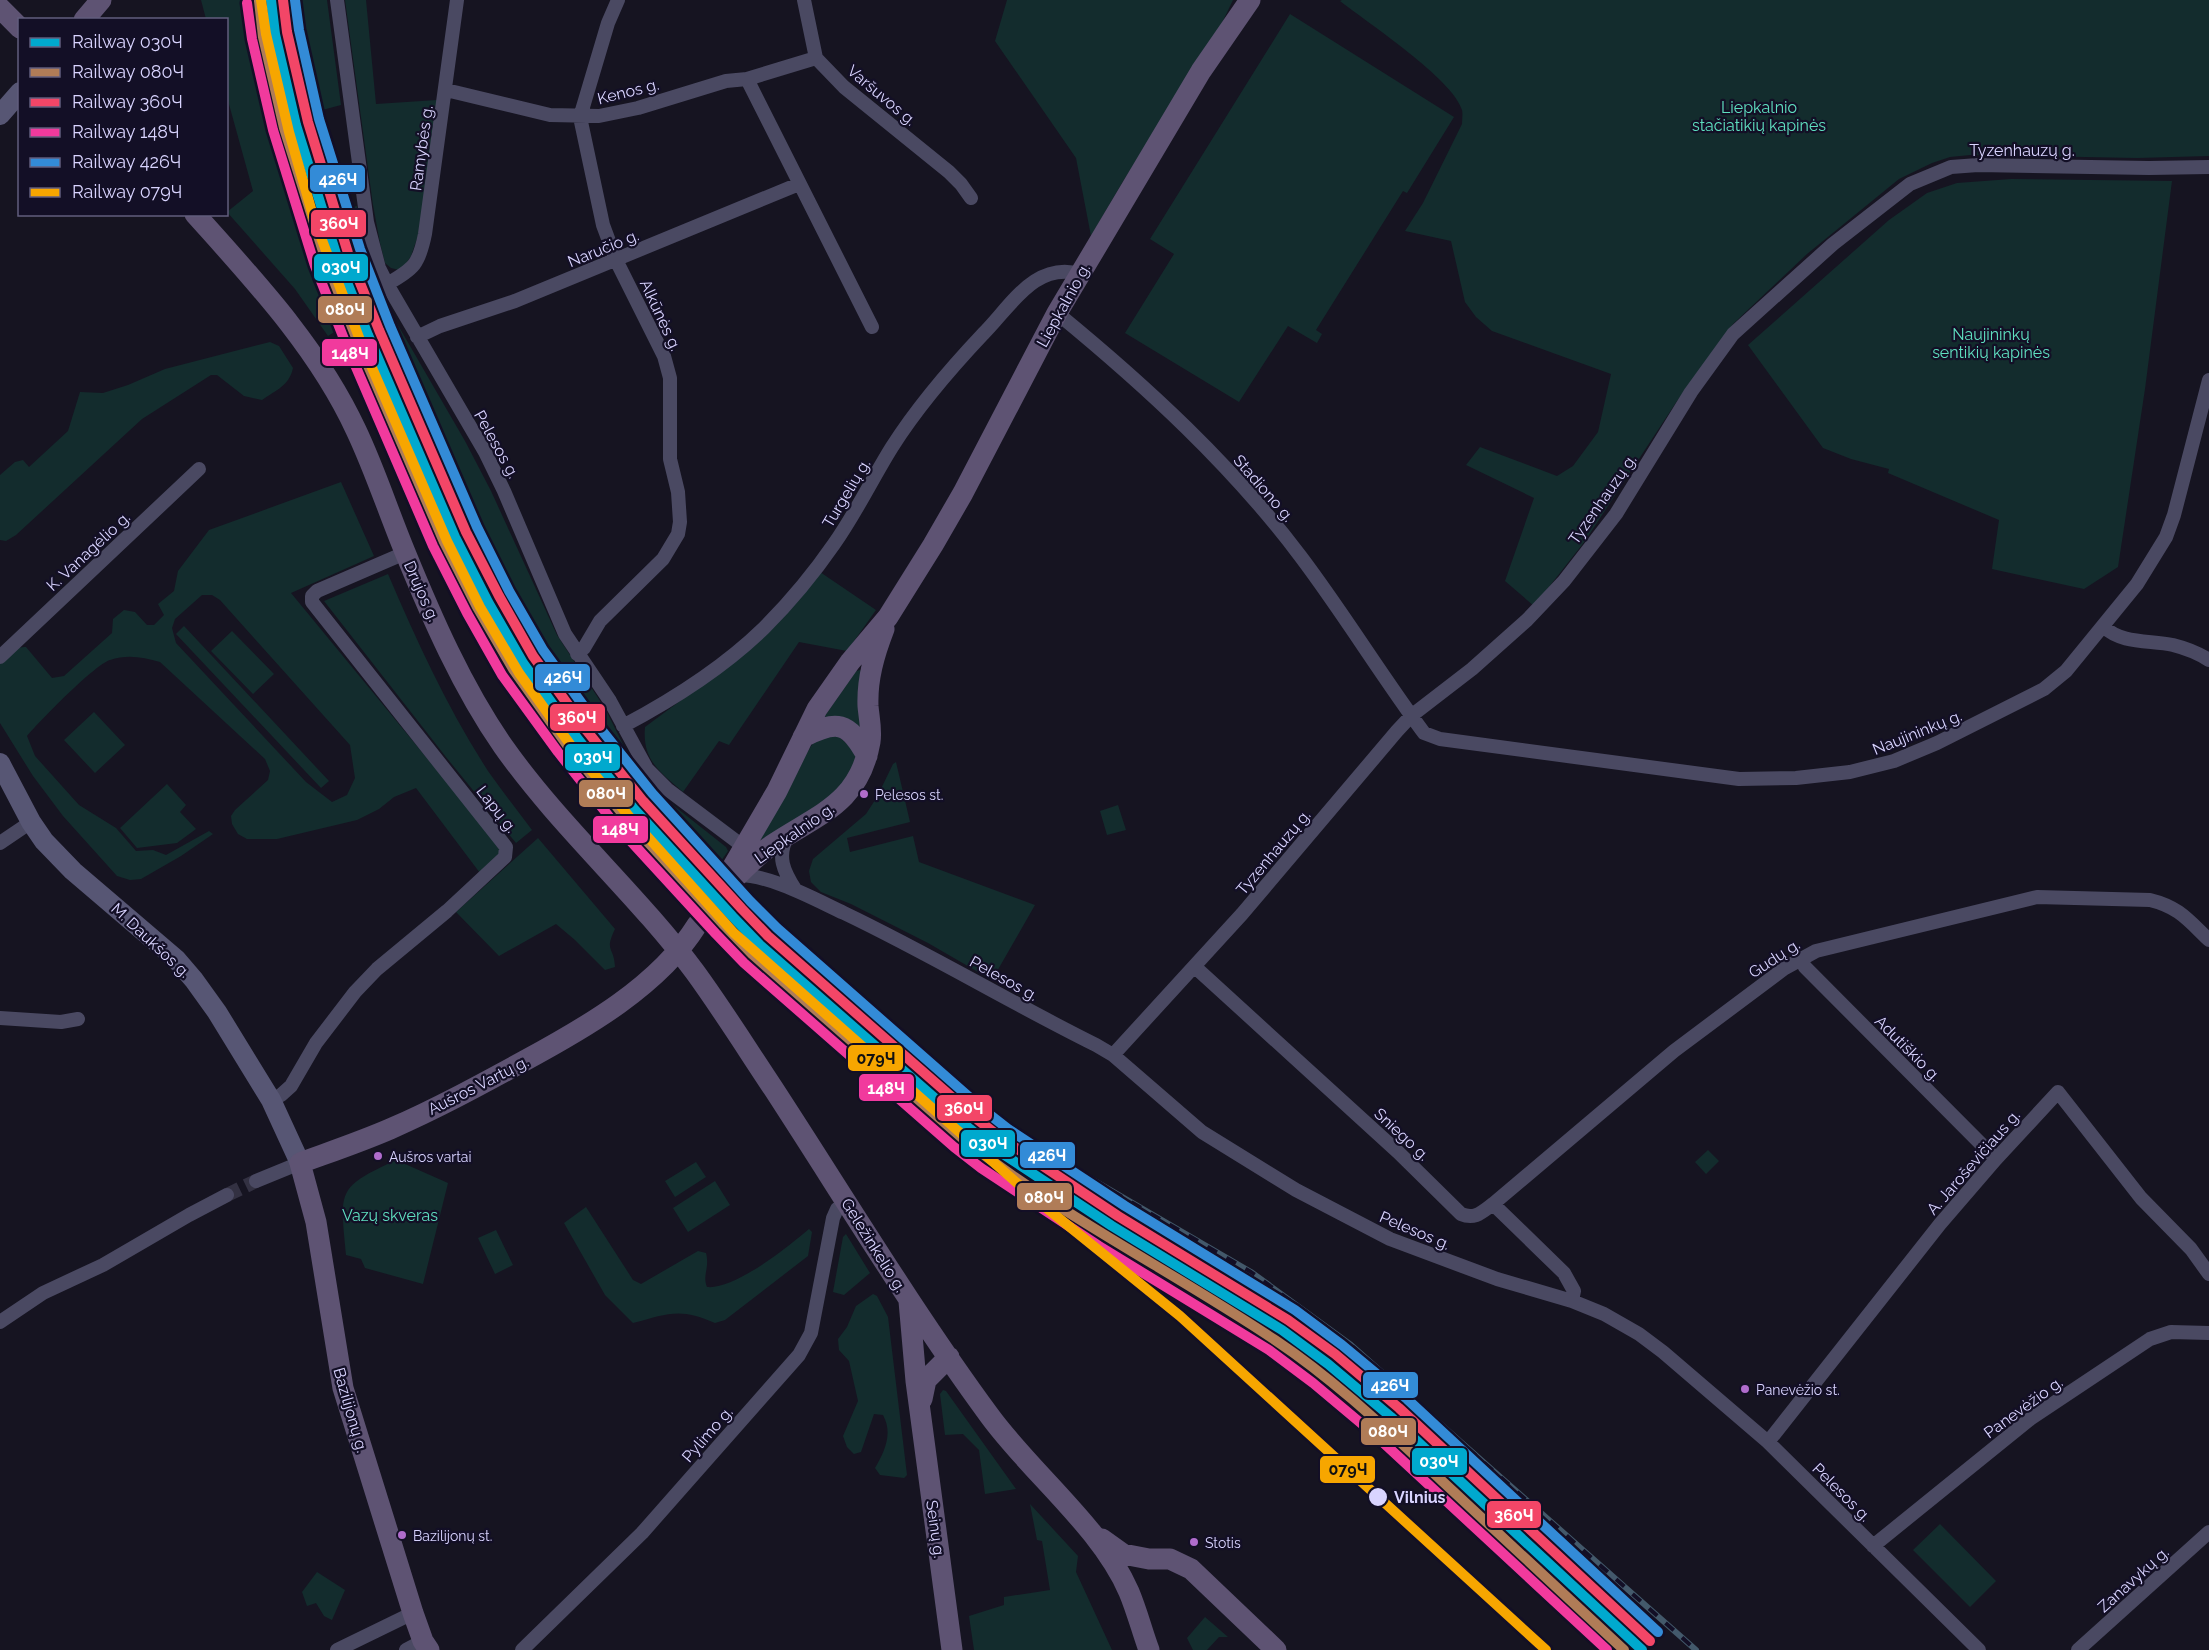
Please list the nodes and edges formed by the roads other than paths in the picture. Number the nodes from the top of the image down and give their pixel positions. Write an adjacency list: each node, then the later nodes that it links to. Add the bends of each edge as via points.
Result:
1 (101, 0): 8 (main road)
2 (337, 0): 22 (street, Pelesos g., via 367,222)
3 (457, 0): 12 (street, Ramybės g.)
4 (618, 0): 15 (street, Alkūnės g.)
5 (804, 0): 10 (street)
6 (1250, 0): 21 (main road, Liepkalnio g., via 1201,71)
7 (0, 8): 9 (main road)
8 (86, 18)
9 (18, 26)
10 (816, 58): 11 (street, Kenos g.); 18 (street, Varšuvos g., via 844,87 950,172)
11 (747, 79): 15 (street, Kenos g., via 726,81 621,112); 17 (street)
12 (446, 90): 15 (street, Kenos g., via 550,115); 22 (street, Ramybės g., via 420,256 407,273)
13 (18, 94): 14 (main road)
14 (0, 115)
15 (580, 117): 20 (street, Alkūnės g., via 603,225)
16 (2209, 167): 34 (street, Tyzenhauzų g., via 1978,165 1951,167 1910,184 1833,244 1733,334 1691,392 1616,514 1564,581 1473,669)
17 (799, 184): 20 (street, Naručio g.); 24 (street)
18 (971, 198)
19 (197, 216): 28 (main road, Drujos g., via 275,304 338,397 363,446)
20 (616, 260): 25 (street, Naručio g.); 31 (street, Alkūnės g., via 664,356 670,378 670,459 680,522 667,553 600,621)
21 (1080, 274): 23 (main road, Liepkalnio g.); 35 (street, Turgelių g., via 1055,272 1023,290 922,405 833,545 764,627 703,679)
22 (387, 284): 25 (street, Pelesos g.)
23 (1057, 313): 29 (main road, Liepkalnio g., via 963,493); 34 (street, Stadiono g., via 1180,422 1262,508 1323,587)
24 (872, 327)
25 (417, 337): 31 (street, Pelesos g., via 485,452)
26 (2209, 380): 30 (street, Naujininkų g., via 2166,537)
27 (199, 469): 32 (street, K. Vanagėlio g.)
28 (405, 553): 47 (main road, Drujos g., via 459,670 502,743 542,796); 53 (street, Lapų g., via 317,591 312,603 506,847 506,857 370,976 316,1043 291,1086)
29 (888, 617): 36 (main road, Liepkalnio g., via 832,686); 37 (main road, Liepkalnio g., via 870,672)
30 (2104, 627): 33 (street, via 2111,634 2173,645); 34 (street, Naujininkų g., via 2066,671 2044,689 1937,743 1894,761 1850,772 1739,780 1440,739 1424,733)
31 (577, 654): 35 (street, Pelesos g.)
32 (0, 657)
33 (2209, 660)
34 (1411, 716): 49 (street, Tyzenhauzų g.)
35 (623, 726): 42 (street, Pelesos g., via 647,769 667,789)
36 (803, 737): 37 (main road, via 821,728 840,726 858,739); 42 (main road, Liepkalnio g.)
37 (867, 756): 40 (main road, Liepkalnio g., via 859,778 844,797 828,812)
38 (0, 763): 39 (main road, M. Daukšos g.)
39 (31, 822): 41 (street); 53 (main road, M. Daukšos g., via 73,871 176,959 217,1012)
40 (790, 834): 43 (main road, Liepkalnio g.); 44 (street, via 783,844 782,863)
41 (0, 843)
42 (744, 847): 43 (main road, Liepkalnio g., via 725,880)
43 (738, 875): 44 (street, Pelesos g., via 765,878)
44 (795, 890): 52 (street, Pelesos g., via 885,933)
45 (697, 925): 47 (main road)
46 (2209, 940): 48 (street, Gudų g., via 2176,909 2150,900 2037,897 1840,944)
47 (678, 950): 55 (main road, Aušros Vartų g., via 658,972 612,1008 552,1046 401,1124); 58 (main road, Geležinkelio g.)
48 (1800, 958): 54 (street, Adutiškio g.); 59 (street, Gudų g., via 1674,1051)
49 (1195, 968): 52 (street, Tyzenhauzų g.); 59 (street, Sniego g., via 1461,1214 1478,1216)
50 (0, 1018): 51 (street, via 61,1023)
51 (78, 1019)
52 (1113, 1055): 62 (street, Pelesos g., via 1202,1132 1296,1190 1390,1239 1497,1279)
53 (271, 1100): 55 (main road, M. Daukšos g.)
54 (1995, 1159): 60 (street, A. Jaroševičiaus g., via 2058,1092 2140,1198 2191,1249); 67 (street, A. Jaroševičiaus g.)
55 (300, 1163): 56 (street, Aušros Vartų g.); 73 (main road, Bazilijonų g., via 316,1222 343,1388)
56 (256, 1181)
57 (227, 1195): 63 (street, via 104,1265 43,1293)
58 (847, 1202): 61 (main road, Geležinkelio g.); 76 (street, Pylimo g., via 833,1218 811,1333 799,1355 642,1533)
59 (1493, 1204): 62 (street, via 1564,1273 1574,1291)
60 (2209, 1274)
61 (909, 1300): 65 (main road, Geležinkelio g.); 66 (main road, Seinų g.)
62 (1572, 1301): 67 (street, Pelesos g., via 1639,1334)
63 (0, 1322)
64 (2209, 1333): 70 (street, Panevėžio g., via 2171,1332 2150,1339 2030,1419)
65 (949, 1357): 66 (main road, Seinų g., via 926,1380); 68 (main road, Geležinkelio g., via 1014,1448)
66 (920, 1408): 77 (main road, Seinų g.)
67 (1768, 1442): 70 (street, Pelesos g.)
68 (1087, 1528): 71 (main road, Geležinkelio g., via 1123,1554); 72 (main road, Geležinkelio g.)
69 (2209, 1532): 81 (street, Zanavykų g.)
70 (1873, 1546): 80 (street, Pelesos g.)
71 (1149, 1559): 72 (main road, via 1132,1574); 79 (main road, Geležinkelio g., via 1170,1559 1191,1569)
72 (1130, 1593): 78 (main road, Geležinkelio g.)
73 (413, 1613): 74 (main road, Bazilijonų g.); 75 (street)
74 (419, 1647)
75 (337, 1650)
76 (522, 1650)
77 (952, 1650)
78 (1149, 1650)
79 (1276, 1650)
80 (1979, 1650)
81 (2078, 1650)

